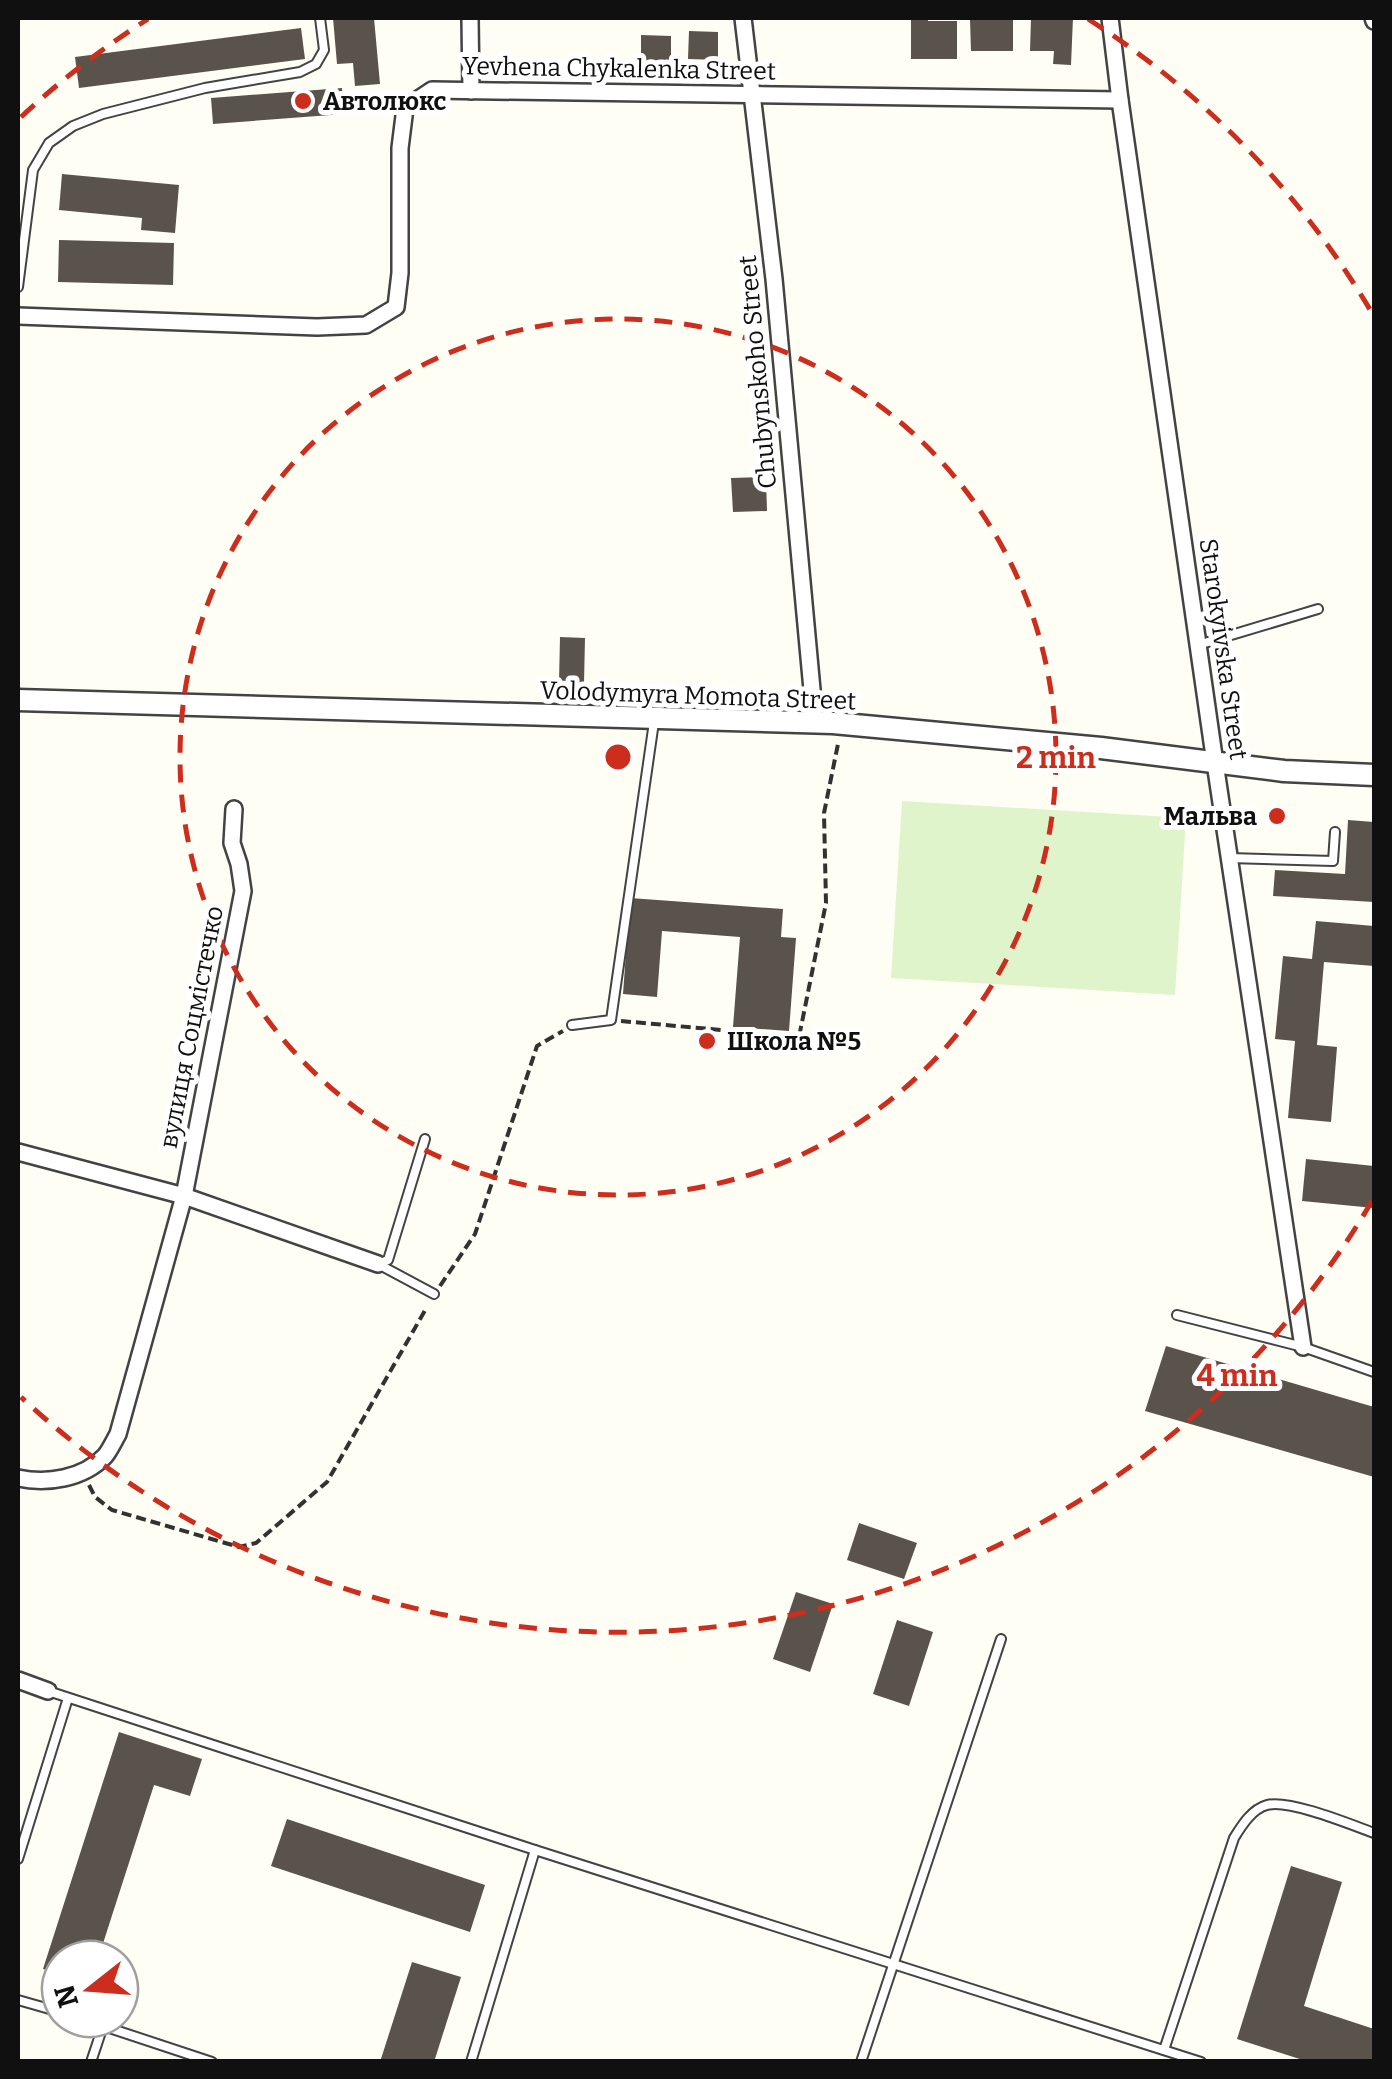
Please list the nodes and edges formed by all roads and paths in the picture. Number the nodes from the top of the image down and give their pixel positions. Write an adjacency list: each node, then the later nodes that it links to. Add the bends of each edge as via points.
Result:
1 (320, 18): 8 (lane, via 324,50 300,72 103,114 49,143 33,170)
2 (470, 18): 5 (street)
3 (743, 18): 6 (street, Chubynskoho Street)
4 (1110, 18): 7 (street, Starokyivska Street)
5 (471, 90): 6 (street, Yevhena Chykalenka Street); 9 (street, Yevhena Chykalenka Street, via 432,90 406,108 396,306 366,325)
6 (753, 95): 7 (street, Yevhena Chykalenka Street); 14 (street, Chubynskoho Street)
7 (1120, 100): 11 (street, Starokyivska Street)
8 (18, 286)
9 (18, 316)
10 (1318, 609): 11 (lane)
11 (1198, 645): 16 (street, Starokyivska Street)
12 (18, 700): 13 (street, Volodymyra Momota Street)
13 (654, 718): 14 (street, Volodymyra Momota Street); 21 (lane)
14 (815, 722): 15 (street, Volodymyra Momota Street)
15 (842, 723): 16 (street, Volodymyra Momota Street); 21 (path, via 824,813 826,902 799,1037)
16 (1215, 763): 17 (street, Volodymyra Momota Street); 20 (street, Starokyivska Street)
17 (1374, 775)
18 (234, 810): 25 (street, вулиця Соцмістечко, via 232,842 243,891)
19 (1335, 832): 20 (lane, via 1333,861)
20 (1229, 858): 29 (street, Starokyivska Street)
21 (611, 1020): 22 (lane)
22 (572, 1025): 27 (path, via 537,1046 475,1234)
23 (425, 1140): 26 (lane, via 388,1260)
24 (18, 1152): 25 (street)
25 (184, 1196): 26 (street); 31 (street, вулиця Соцмістечко, via 118,1434 105,1456)
26 (378, 1264): 27 (lane)
27 (434, 1294): 31 (path, via 327,1482 256,1543 239,1547 112,1510 95,1497)
28 (1177, 1315): 29 (lane)
29 (1303, 1347): 30 (lane)
30 (1374, 1372)
31 (82, 1472): 32 (street, via 53,1481)
32 (18, 1478)
33 (1002, 1639): 40 (lane)
34 (18, 1680): 35 (street)
35 (48, 1691): 36 (lane)
36 (68, 1698): 38 (lane); 39 (lane)
37 (1374, 1833): 42 (lane, via 1289,1805 1267,1805 1248,1818 1234,1838)
38 (534, 1850): 40 (lane); 44 (lane)
39 (18, 1859)
40 (894, 1964): 42 (lane); 45 (lane)
41 (140, 2038): 43 (lane)
42 (1164, 2050): 46 (lane)
43 (212, 2062)
44 (471, 2062)
45 (861, 2062)
46 (1201, 2062)

